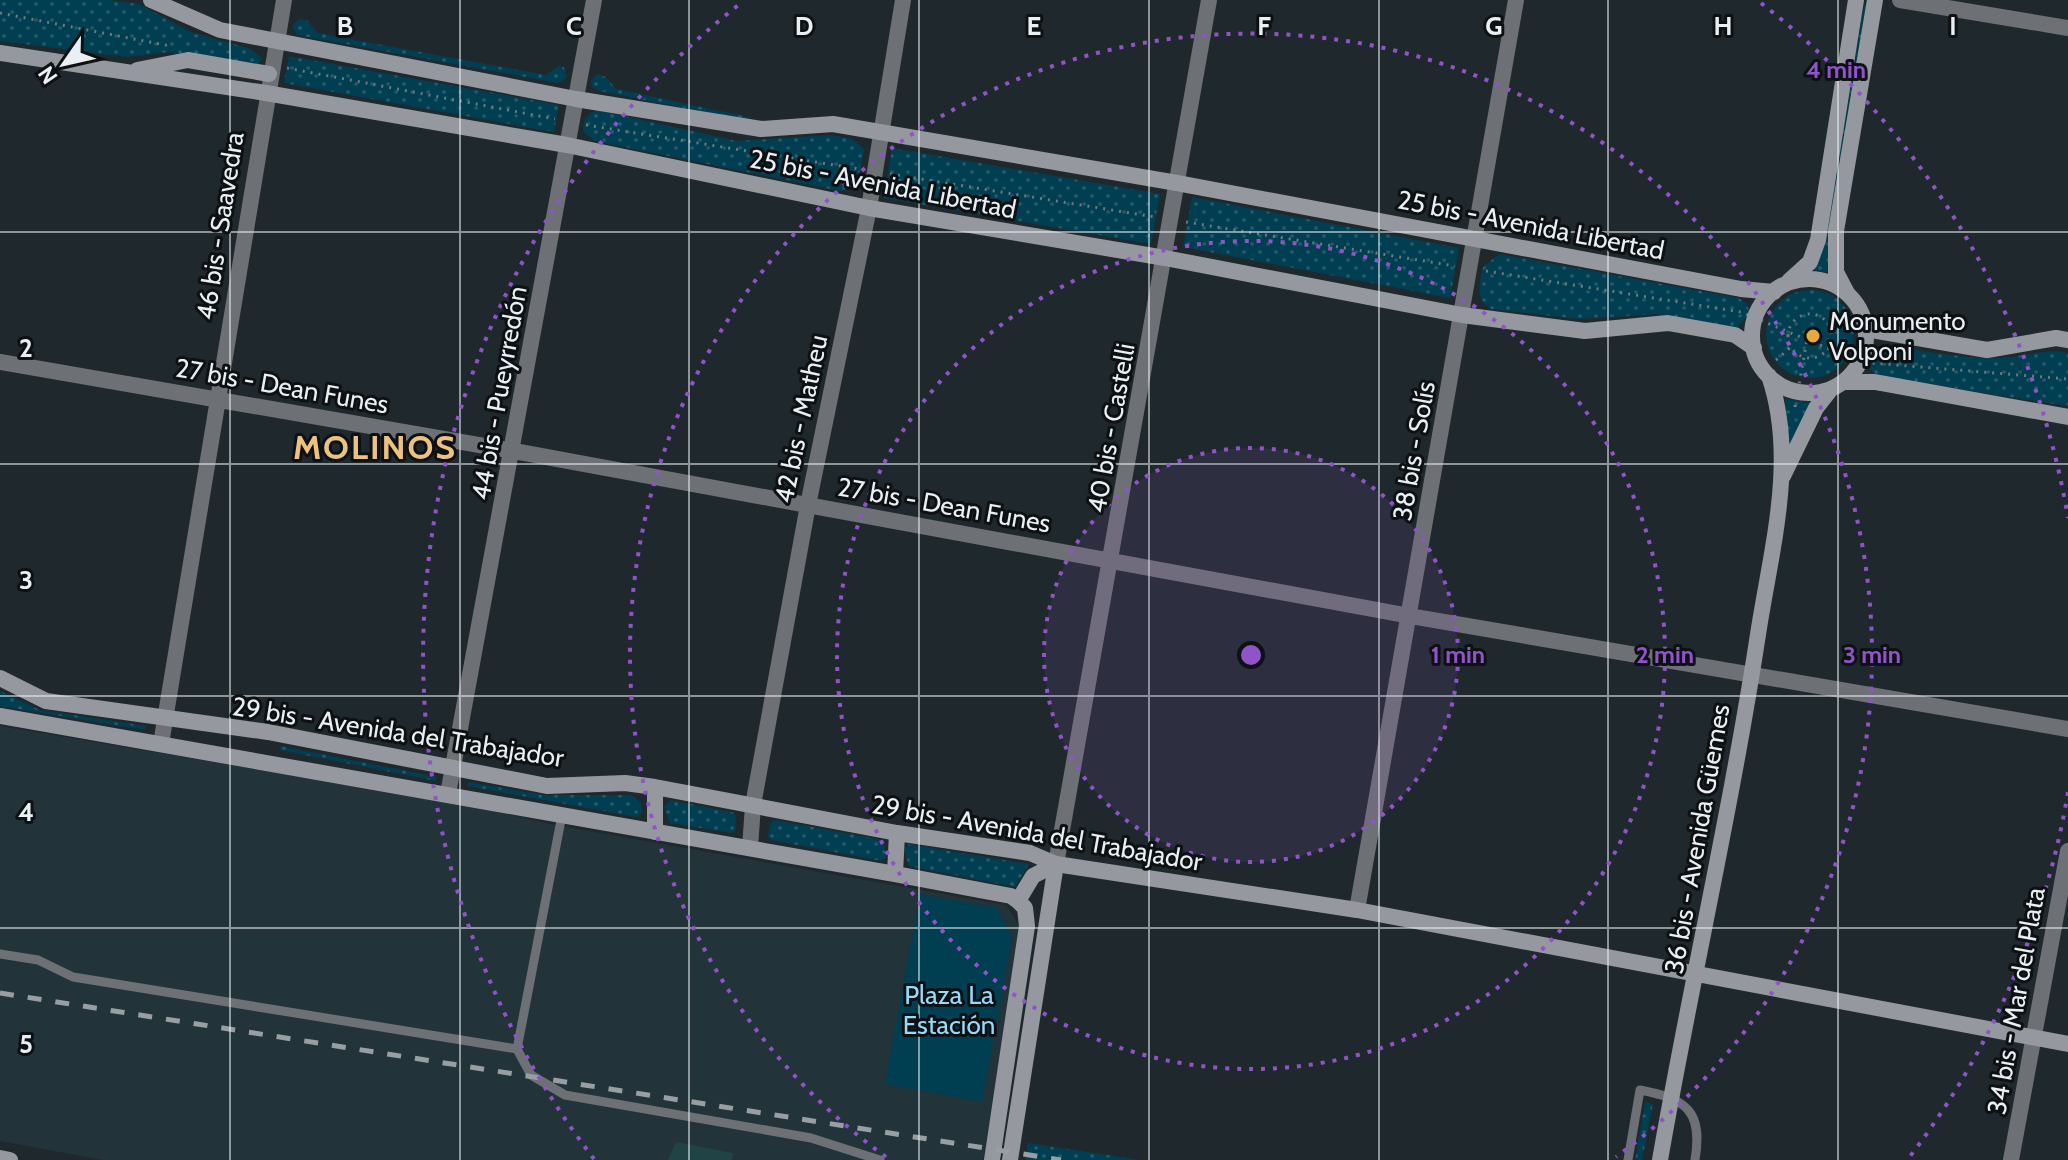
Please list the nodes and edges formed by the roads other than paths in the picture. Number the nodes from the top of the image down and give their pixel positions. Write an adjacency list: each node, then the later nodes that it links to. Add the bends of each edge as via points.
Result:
1 (151, 0): 11 (main road, 25 bis - Avenida Libertad, via 220,30)
2 (284, 0): 11 (street, 46 bis - Saavedra)
3 (594, 0): 16 (street, 44 bis - Pueyrredón)
4 (903, 0): 17 (street, 42 bis - Matheu)
5 (1209, 0): 19 (street, 40 bis - Castelli)
6 (1516, 0): 21 (street, 38 bis - Solís)
7 (1856, 0): 23 (main road, via 1818,240 1810,262)
8 (1875, 0): 24 (main road, via 1836,231 1836,272)
9 (1900, 0): 10 (street)
10 (2068, 28)
11 (275, 43): 13 (street, 46 bis - Saavedra); 16 (main road, 25 bis - Avenida Libertad)
12 (0, 53): 14 (main road, 25 bis - Avenida Libertad)
13 (270, 70): 14 (main road, via 188,60); 15 (street, 46 bis - Saavedra)
14 (132, 72): 15 (main road, 25 bis - Avenida Libertad)
15 (266, 93): 18 (main road, 25 bis - Avenida Libertad); 32 (street, 46 bis - Saavedra)
16 (576, 99): 17 (main road, 25 bis - Avenida Libertad, via 761,129 833,124); 18 (street, 44 bis - Pueyrredón)
17 (879, 132): 19 (main road, 25 bis - Avenida Libertad); 20 (street, 42 bis - Matheu)
18 (567, 145): 20 (main road, 25 bis - Avenida Libertad); 34 (street, 44 bis - Pueyrredón)
19 (1177, 183): 21 (main road, 25 bis - Avenida Libertad); 22 (street, 40 bis - Castelli)
20 (869, 208): 22 (main road, 25 bis - Avenida Libertad); 36 (street, 42 bis - Matheu)
21 (1475, 239): 23 (main road, 25 bis - Avenida Libertad, via 1741,289); 25 (street, 38 bis - Solís)
22 (1165, 258): 25 (main road, 25 bis - Avenida Libertad); 37 (street, 40 bis - Castelli)
23 (1780, 288): 24 (main road, 25 bis - Avenida Libertad, via 1799,280 1825,281); 28 (main road, via 1756,318)
24 (1848, 294): 26 (main road)
25 (1462, 315): 28 (main road, 25 bis - Avenida Libertad, via 1585,331 1668,323 1735,335); 38 (street, 38 bis - Solís)
26 (1866, 329): 27 (main road, via 1987,350); 31 (main road, 36 bis - Avenida Güemes, via 1860,362)
27 (2068, 340)
28 (1754, 348): 30 (main road, 36 bis - Avenida Güemes)
29 (0, 362): 32 (street, 27 bis - Dean Funes)
30 (1766, 373): 31 (main road, via 1798,391); 35 (main road, 36 bis - Avenida Güemes, via 1778,402)
31 (1837, 385): 33 (main road, via 1875,382); 35 (main road, 36 bis - Avenida Güemes, via 1816,408)
32 (216, 399): 34 (street, 27 bis - Dean Funes); 42 (street, 46 bis - Saavedra)
33 (2068, 417)
34 (514, 451): 36 (street, 27 bis - Dean Funes); 47 (street, 44 bis - Pueyrredón)
35 (1782, 478): 39 (main road, 36 bis - Avenida Güemes)
36 (808, 505): 37 (street, 27 bis - Dean Funes); 50 (street, 42 bis - Matheu)
37 (1113, 559): 38 (street, 27 bis - Dean Funes); 56 (street, 40 bis - Castelli)
38 (1410, 616): 39 (street, 27 bis - Dean Funes); 59 (street, 38 bis - Solís)
39 (1752, 673): 43 (street, 27 bis - Dean Funes); 61 (main road, 36 bis - Avenida Güemes)
40 (0, 678): 42 (main road, 29 bis - Avenida del Trabajador, via 46,701)
41 (0, 716): 45 (main road, 29 bis - Avenida del Trabajador)
42 (163, 719): 44 (main road, 29 bis - Avenida del Trabajador); 45 (street, 46 bis - Saavedra)
43 (2068, 729)
44 (268, 732): 46 (main road); 47 (main road, 29 bis - Avenida del Trabajador)
45 (161, 744): 46 (main road, 29 bis - Avenida del Trabajador)
46 (263, 760): 49 (main road, 29 bis - Avenida del Trabajador)
47 (455, 769): 48 (main road, 29 bis - Avenida del Trabajador, via 547,786); 49 (street, 44 bis - Pueyrredón)
48 (655, 787): 50 (main road, 29 bis - Avenida del Trabajador); 52 (main road)
49 (448, 794): 51 (main road, 29 bis - Avenida del Trabajador)
50 (753, 805): 53 (main road, 29 bis - Avenida del Trabajador); 54 (street, 42 bis - Matheu)
51 (562, 815): 52 (main road, 29 bis - Avenida del Trabajador); 64 (lane)
52 (655, 832): 54 (main road, 29 bis - Avenida del Trabajador)
53 (897, 833): 56 (main road, 29 bis - Avenida del Trabajador, via 1030,853); 57 (main road)
54 (750, 848): 57 (main road, 29 bis - Avenida del Trabajador)
55 (2068, 851): 62 (street, 34 bis - Mar del Plata)
56 (1056, 864): 58 (main road, via 1033,876); 59 (main road, 29 bis - Avenida del Trabajador); 66 (main road, 40 bis - Castelli)
57 (895, 874): 58 (main road, 29 bis - Avenida del Trabajador)
58 (1018, 901): 65 (main road, via 1025,908 1027,926)
59 (1357, 910): 61 (main road, 29 bis - Avenida del Trabajador)
60 (0, 954): 64 (lane, via 38,960 73,977)
61 (1697, 973): 62 (main road, 29 bis - Avenida del Trabajador); 67 (main road, 36 bis - Avenida Güemes)
62 (2032, 1038): 63 (main road, 29 bis - Avenida del Trabajador); 76 (street, 34 bis - Mar del Plata)
63 (2068, 1044)
64 (517, 1049): 70 (lane, via 531,1075 565,1095 811,1138)
65 (1004, 1081): 66 (main road); 71 (main road)
66 (1023, 1083): 72 (main road, 40 bis - Castelli)
67 (1671, 1096): 73 (lane, via 1640,1090); 74 (main road, 36 bis - Avenida Güemes); 75 (lane, via 1696,1119 1700,1131)
68 (0, 1158): 69 (main road)
69 (10, 1160)
70 (880, 1160)
71 (992, 1160)
72 (1010, 1160)
73 (1628, 1160)
74 (1660, 1160)
75 (1695, 1160)
76 (2011, 1160)

